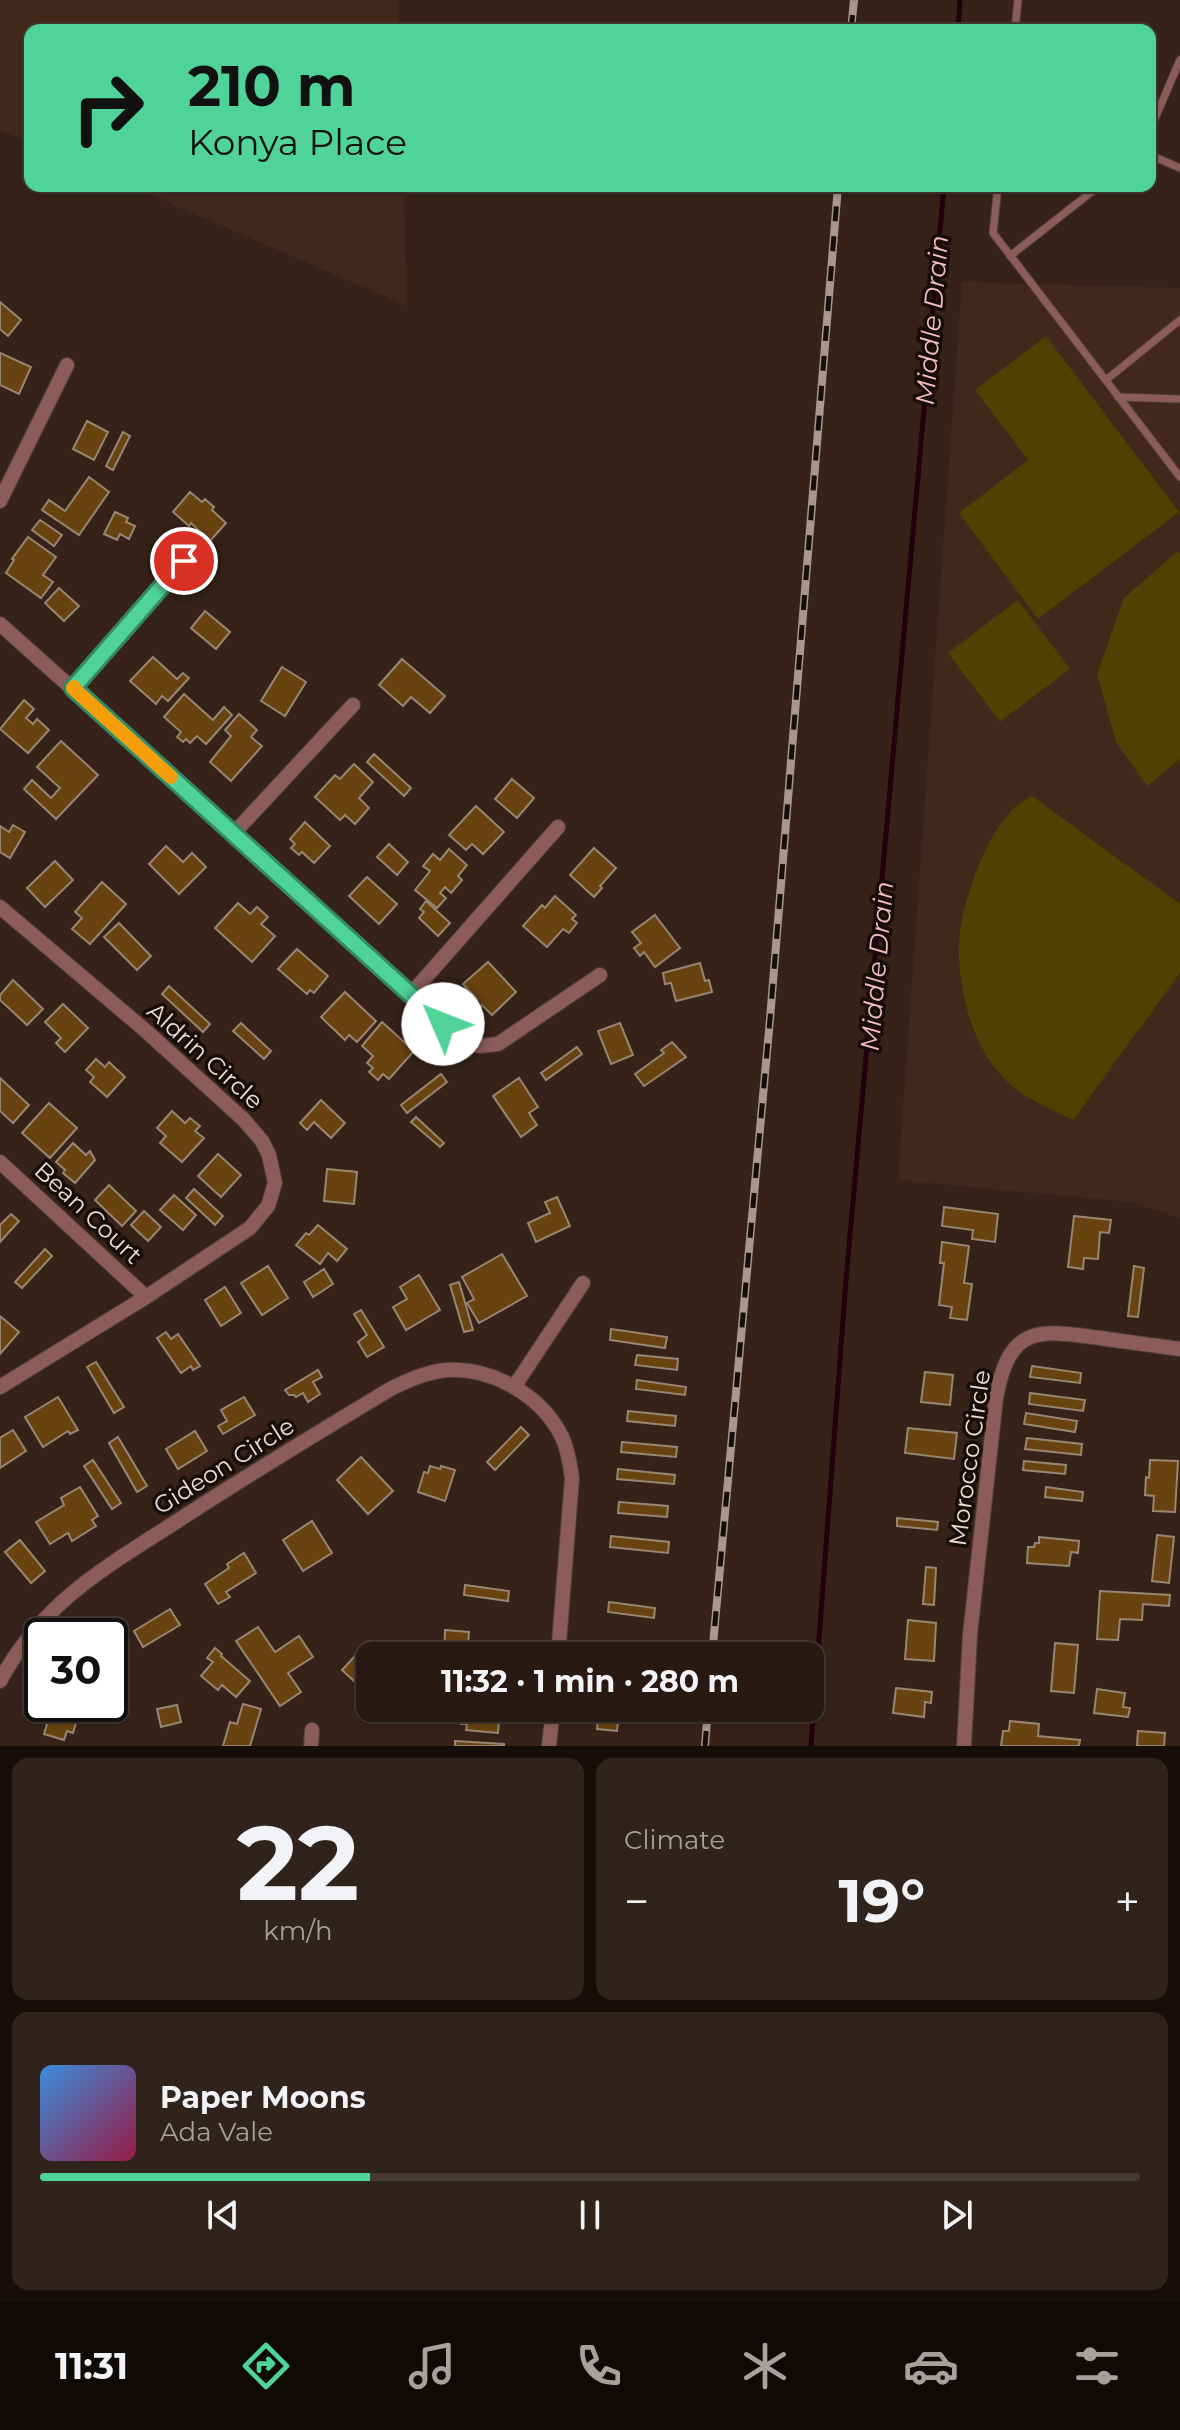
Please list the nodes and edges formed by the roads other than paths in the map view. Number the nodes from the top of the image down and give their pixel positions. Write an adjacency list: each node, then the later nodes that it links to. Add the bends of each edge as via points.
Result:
1 (1018, 0): 2 (lane)
2 (1016, 24)
3 (1180, 60): 4 (lane)
4 (1156, 116)
5 (1156, 158): 6 (lane)
6 (1180, 168)
7 (997, 192): 9 (lane, via 993,233)
8 (1091, 192): 9 (lane)
9 (1010, 256): 12 (lane)
10 (1180, 320): 12 (lane)
11 (67, 365): 16 (street)
12 (1106, 380): 13 (lane)
13 (1118, 397): 14 (lane); 15 (lane)
14 (1180, 399)
15 (1180, 477)
16 (0, 501)
17 (184, 561): 19 (street)
18 (0, 624): 19 (street)
19 (73, 688): 22 (street)
20 (353, 705): 22 (street)
21 (558, 827): 25 (street)
22 (234, 833): 25 (street)
23 (0, 907): 28 (street, Aldrin Circle, via 243,1119 269,1155 275,1183 261,1217)
24 (600, 975): 25 (street, via 508,1039 488,1047 459,1039)
25 (411, 994)
26 (0, 1162): 28 (street, Bean Court)
27 (583, 1283): 31 (street)
28 (146, 1297): 30 (street, Aldrin Circle)
29 (1180, 1349): 38 (street, Morocco Circle, via 1056,1332 1029,1338 1006,1361 996,1398 970,1635)
30 (0, 1387)
31 (514, 1387): 32 (street, Gideon Circle, via 554,1422 568,1452 572,1478); 33 (street, Gideon Circle, via 474,1372 441,1370 392,1388 82,1584 31,1632)
32 (559, 1642)
33 (0, 1681)
34 (552, 1722): 37 (street)
35 (312, 1730): 36 (street)
36 (311, 1746)
37 (549, 1746)
38 (964, 1746)

